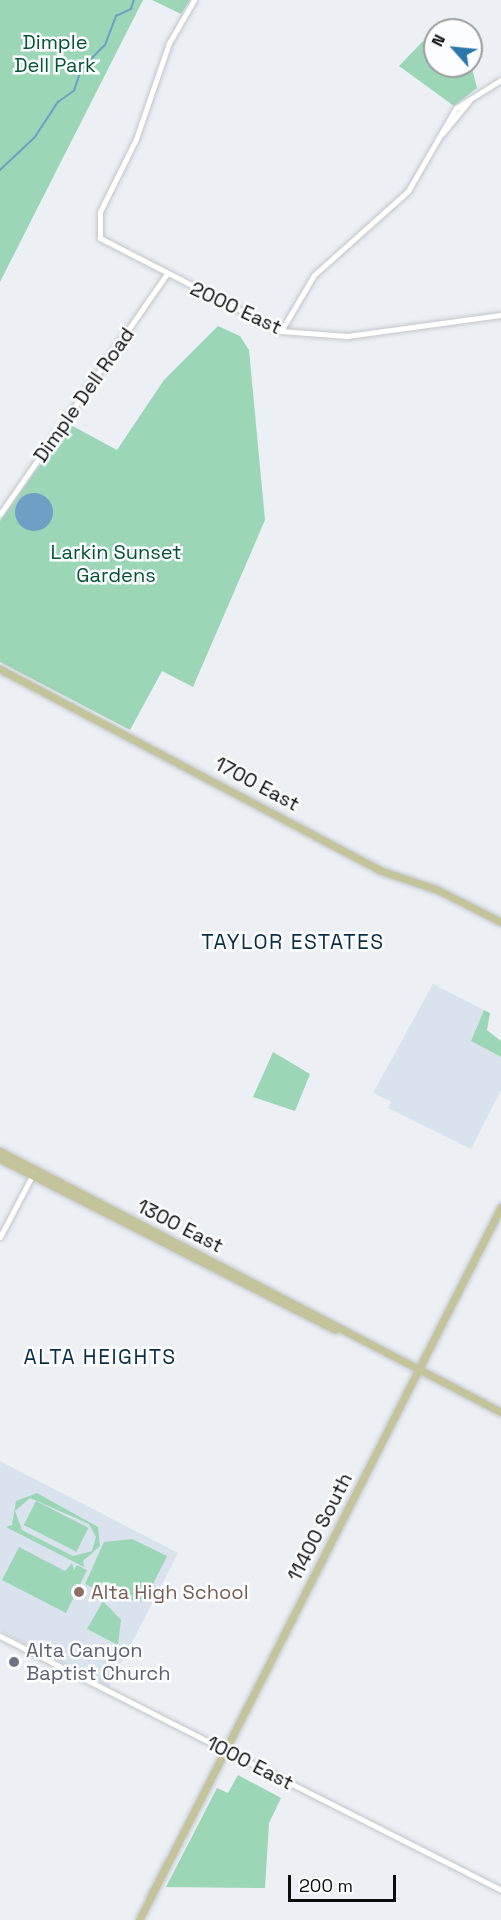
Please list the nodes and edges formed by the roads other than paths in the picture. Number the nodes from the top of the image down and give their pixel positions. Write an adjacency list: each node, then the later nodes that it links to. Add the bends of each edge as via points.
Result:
1 (194, 0): 3 (street, 2000 East, via 169,43 146,116 96,229 105,242)
2 (501, 80): 5 (street, via 470,99 442,134 400,200 314,275)
3 (167, 274): 5 (street, 2000 East); 6 (street, Dimple Dell Road)
4 (501, 315): 5 (street, 2000 East, via 347,336)
5 (281, 331)
6 (0, 514)
7 (0, 669): 8 (main road, 1700 East, via 379,870 438,890)
8 (501, 922)
9 (0, 1151): 11 (main road, 1300 East)
10 (0, 1159): 11 (main road, 1300 East)
11 (33, 1173): 13 (street); 14 (main road, 1300 East)
12 (501, 1207): 14 (main road, 11400 South)
13 (0, 1237)
14 (418, 1372): 15 (main road, 1300 East); 17 (main road, 11400 South)
15 (501, 1412)
16 (0, 1636): 17 (street, 1000 East)
17 (225, 1750): 18 (street, 1000 East); 19 (main road, 11400 South)
18 (501, 1890)
19 (139, 1920)

